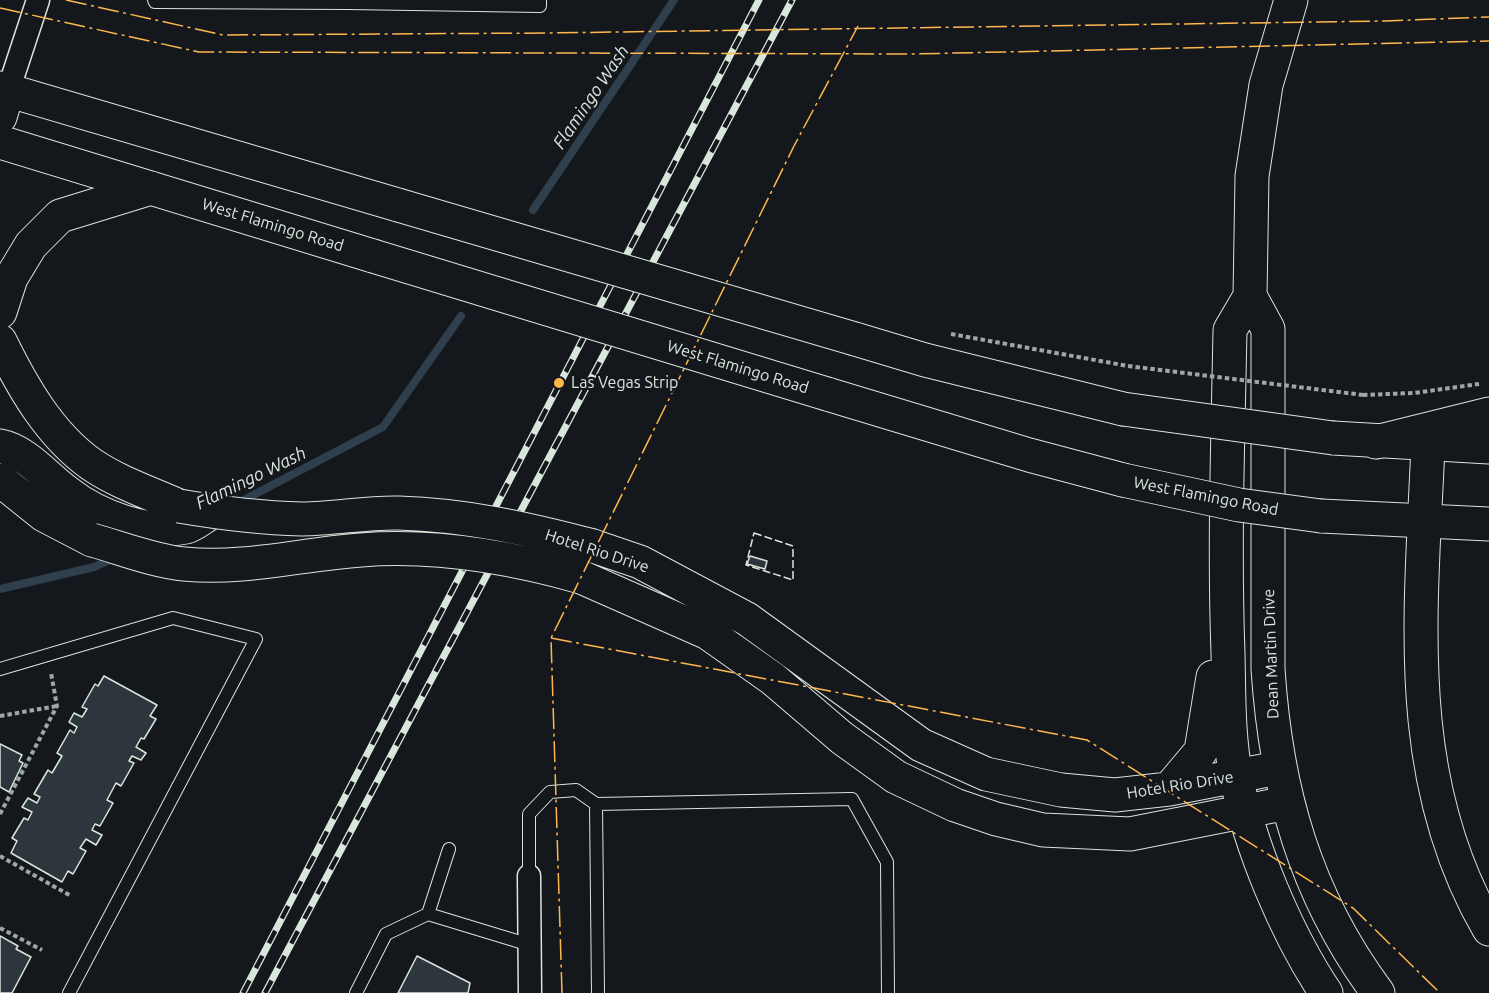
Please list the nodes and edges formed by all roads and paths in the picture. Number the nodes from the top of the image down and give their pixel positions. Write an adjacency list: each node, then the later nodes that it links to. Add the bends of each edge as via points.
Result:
1 (38, 0): 6 (street)
2 (154, 0): 5 (lane)
3 (540, 0): 5 (lane, via 540,6)
4 (1291, 0): 9 (main road, Dean Martin Drive, via 1266,85 1252,176)
5 (348, 1)
6 (3, 98): 14 (main road, bridge, via 398,205 926,360 1123,409)
7 (0, 142): 8 (main road, West Flamingo Road)
8 (151, 188): 10 (main road, via 60,216 31,245 11,278); 20 (main road, West Flamingo Road, bridge, via 1029,455 1124,480 1239,505 1321,516)
9 (1250, 296): 22 (main road, Dean Martin Drive, via 1230,330); 27 (main road, Dean Martin Drive, via 1268,329 1268,669)
10 (0, 312)
11 (942, 332): 13 (path, bridge, via 1128,366 1363,395 1414,393)
12 (0, 341): 19 (main road, Hotel Rio Drive, bridge, via 19,380 48,423 90,464 179,506)
13 (1487, 399): 14 (main road)
14 (1376, 442): 15 (main road)
15 (1428, 445): 16 (main road); 20 (main road)
16 (1489, 447)
17 (7, 448): 19 (main road, via 70,495 112,517 153,528 187,527)
18 (3, 485): 33 (main road, Hotel Rio Drive, bridge, via 45,515 92,540 182,564 235,566 363,549 442,550 515,560 581,578 708,633 896,777 955,805 1043,830 1130,834)
19 (211, 512): 29 (main road, Hotel Rio Drive, bridge, via 303,519 396,513 447,516 523,527 593,546 640,562 747,619 921,745 986,774 1062,790 1115,795)
20 (1425, 523): 21 (main road, West Flamingo Road); 40 (main road, via 1421,696 1431,776 1469,895)
21 (1489, 524)
22 (1226, 589): 28 (main road, Dean Martin Drive); 29 (main road, via 1201,752)
23 (48, 654): 24 (lane); 25 (path); 43 (lane, via 173,618 256,639)
24 (0, 669)
25 (57, 706): 26 (path); 32 (path)
26 (0, 716)
27 (1278, 768): 28 (main road, Hotel Rio Drive); 31 (main road, Dean Martin Drive)
28 (1236, 776): 29 (main road, Hotel Rio Drive); 33 (main road, Dean Martin Drive)
29 (1169, 789)
30 (596, 804): 36 (lane, via 576,790 550,792 529,814); 46 (lane); 47 (lane, via 852,799 887,862)
31 (1287, 804): 33 (main road, Hotel Rio Drive); 49 (main road, Dean Martin Drive, via 1301,851 1333,925)
32 (0, 813)
33 (1247, 813): 48 (main road, Dean Martin Drive, via 1267,880 1302,955)
34 (449, 849): 38 (lane)
35 (0, 856): 37 (path)
36 (529, 876): 41 (street)
37 (72, 896)
38 (428, 914): 41 (lane); 44 (lane, via 386,934)
39 (0, 928): 42 (path)
40 (1489, 929)
41 (530, 945): 45 (street)
42 (42, 950)
43 (69, 993)
44 (356, 993)
45 (530, 993)
46 (598, 993)
47 (888, 993)
48 (1326, 993)
49 (1378, 993)

